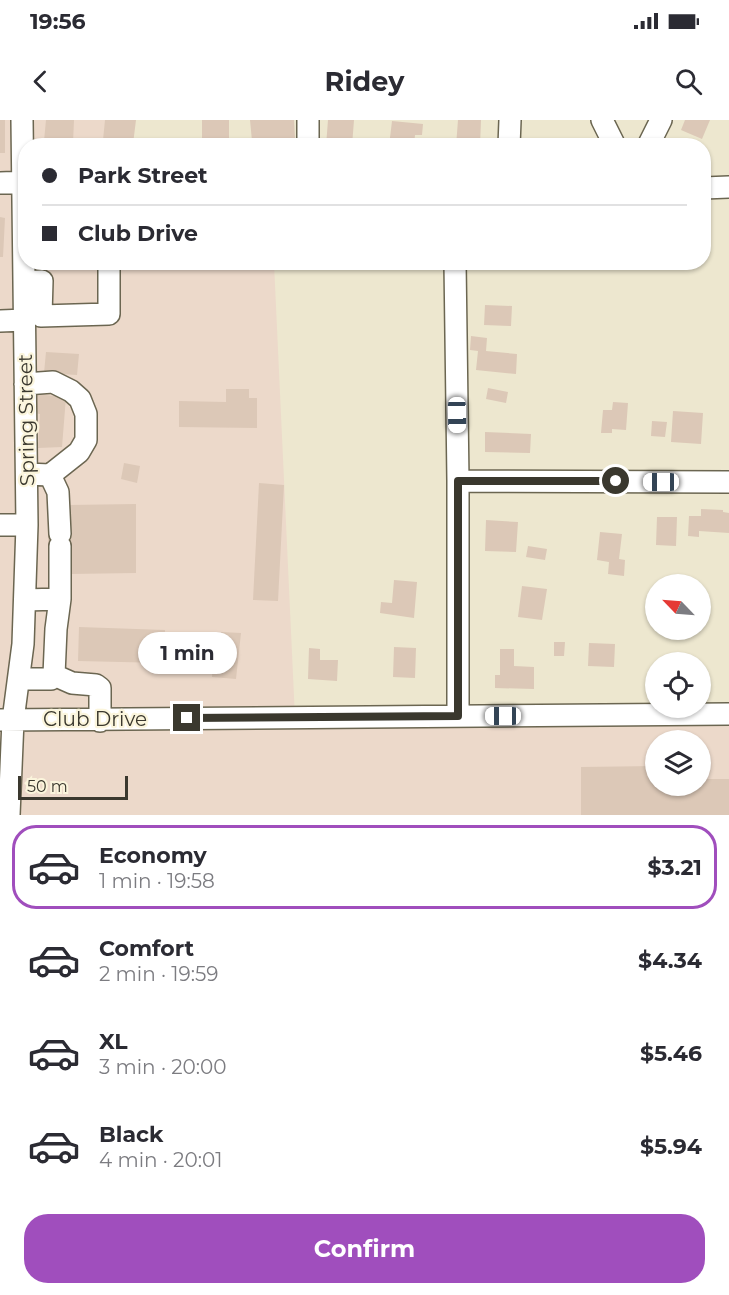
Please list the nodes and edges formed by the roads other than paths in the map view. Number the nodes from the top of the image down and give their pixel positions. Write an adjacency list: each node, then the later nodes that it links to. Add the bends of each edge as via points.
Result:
1 (22, 120): 6 (street, Spring Street)
2 (308, 120): 7 (street)
3 (510, 120): 8 (street)
4 (603, 120): 9 (street)
5 (660, 120): 10 (street)
6 (23, 138)
7 (308, 138)
8 (509, 138)
9 (611, 138)
10 (652, 138)
11 (18, 182): 12 (street)
12 (0, 183)
13 (729, 187): 14 (street)
14 (711, 188)
15 (32, 270): 18 (street, Spring Street)
16 (109, 270): 18 (street, via 109,315 41,316)
17 (455, 270): 24 (street)
18 (33, 281): 19 (street, Spring Street)
19 (25, 320): 20 (street); 21 (street, Spring Street)
20 (0, 321)
21 (25, 384): 22 (street, Spring Street); 23 (street, via 53,382 80,399 86,414 86,440 79,452)
22 (27, 474): 23 (street); 27 (street, Spring Street)
23 (50, 475): 28 (street, via 58,492)
24 (458, 481): 25 (street); 33 (street)
25 (729, 482)
26 (0, 525): 27 (street)
27 (27, 525): 29 (street, Spring Street)
28 (60, 599): 29 (street); 30 (street)
29 (25, 600): 31 (street, Spring Street)
30 (54, 675): 31 (street, via 51,679); 35 (street, via 100,688)
31 (19, 679): 34 (street, Spring Street)
32 (729, 714): 33 (street, Club Drive)
33 (458, 716): 35 (street, Club Drive)
34 (6, 720): 35 (street, Club Drive); 36 (street, Spring Street)
35 (100, 721)
36 (9, 815)

